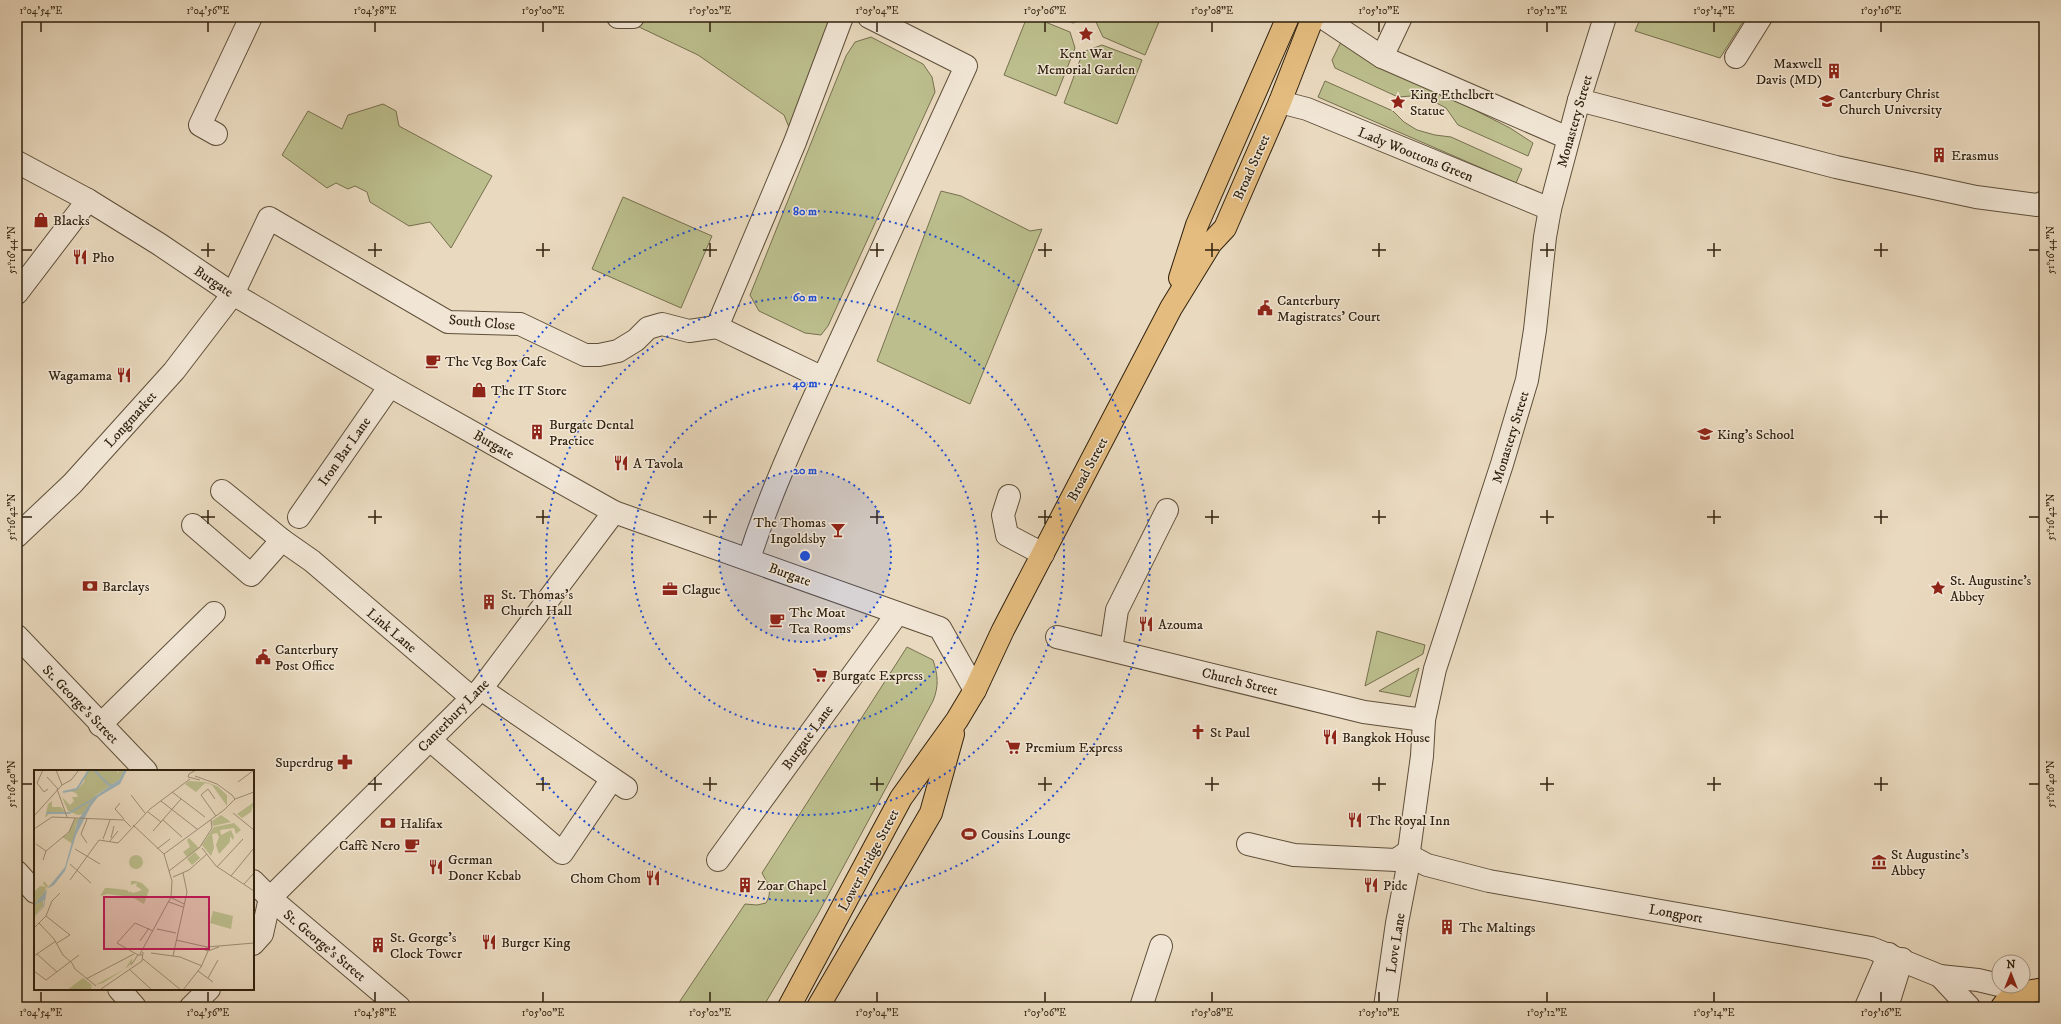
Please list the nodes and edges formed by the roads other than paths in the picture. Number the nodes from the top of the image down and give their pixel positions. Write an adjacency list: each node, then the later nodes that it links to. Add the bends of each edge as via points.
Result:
1 (251, 17): 16 (street, via 200,125)
2 (618, 17): 3 (street)
3 (633, 17)
4 (842, 17): 26 (street, via 795,142)
5 (869, 17): 27 (street, via 966,66)
6 (1288, 17): 25 (main road, Broad Street, via 1197,225)
7 (1313, 17): 15 (main road, Broad Street)
8 (1322, 17): 12 (street)
9 (1401, 17): 12 (street)
10 (1605, 17): 14 (street, Monastery Street)
11 (1760, 17): 13 (street)
12 (1382, 57): 17 (street)
13 (1736, 57)
14 (1578, 100): 17 (street, Monastery Street); 20 (street, via 1852,170 1976,197 2037,206)
15 (1280, 102): 21 (street, Lady Woottons Green, via 1307,109); 25 (main road, Broad Street, via 1225,228 1211,243)
16 (216, 134)
17 (1568, 138): 21 (street, Monastery Street)
18 (17, 162): 19 (street, Burgate)
19 (88, 200): 23 (street); 24 (street, Burgate)
20 (2044, 202)
21 (1550, 209): 48 (street, Monastery Street, via 1544,237 1535,330 1527,380 1500,472 1435,669)
22 (243, 271): 24 (street, Longmarket); 26 (street, South Close, via 269,218 448,322 520,324 585,355 618,352 648,328 662,324 689,331)
23 (17, 293)
24 (232, 294): 28 (street, Burgate); 35 (street, Longmarket, via 174,371 72,484)
25 (1171, 308): 37 (main road, Broad Street)
26 (716, 327): 27 (street)
27 (824, 378): 38 (street, via 786,458 760,523)
28 (390, 386): 32 (street, Burgate); 33 (street, Iron Bar Lane)
29 (222, 491): 36 (street, Link Lane)
30 (1009, 496): 37 (street, via 1003,515 1008,535)
31 (1167, 510): 44 (street, via 1117,610)
32 (614, 512): 38 (street, Burgate); 46 (street, Canterbury Lane)
33 (299, 517)
34 (193, 525): 36 (street, via 251,575)
35 (17, 536)
36 (282, 540): 46 (street, Link Lane, via 312,561)
37 (1043, 554): 41 (main road, Broad Street)
38 (749, 559): 40 (street, Burgate)
39 (214, 613): 49 (street)
40 (897, 614): 45 (street, Burgate, via 940,628); 54 (street, Burgate Lane)
41 (1003, 630): 45 (main road, Lower Bridge Street)
42 (17, 636): 49 (street, St. George's Street)
43 (1057, 637): 44 (street, Church Street)
44 (1111, 650): 48 (street, Church Street, via 1364,712)
45 (975, 690): 47 (main road, Lower Bridge Street)
46 (476, 693): 50 (street, Canterbury Lane); 50 (street, Link Lane, via 619,784 562,853)
47 (957, 720): 70 (main road, Lower Bridge Street, via 901,798); 71 (main road, Lower Bridge Street, via 931,813)
48 (1424, 720): 53 (street, Monastery Street)
49 (100, 725): 51 (street, St. George's Street)
50 (430, 740): 58 (street, Canterbury Lane)
51 (145, 770)
52 (1248, 844): 53 (street, via 1294,855 1396,860)
53 (1410, 854): 61 (street, Longport, via 1427,865 1460,875 1858,945); 73 (street, Love Lane)
54 (718, 860)
55 (17, 872): 57 (street)
56 (254, 882): 58 (street, St. George's Street)
57 (34, 891)
58 (270, 898): 59 (street, via 262,934); 69 (street, St. George's Street)
59 (254, 943)
60 (1161, 946): 72 (street)
61 (1896, 957): 62 (street, Longport); 74 (street); 75 (street)
62 (1940, 976): 63 (street, Longport); 76 (street, Longport)
63 (1991, 983)
64 (120, 990): 67 (street)
65 (208, 990): 68 (street)
66 (2038, 990): 77 (main road, via 2006,1002)
67 (135, 1007)
68 (191, 1007)
69 (399, 1007)
70 (790, 1007)
71 (818, 1007)
72 (1141, 1007)
73 (1385, 1007)
74 (1866, 1007)
75 (1887, 1007)
76 (1969, 1007)
77 (2002, 1007)

